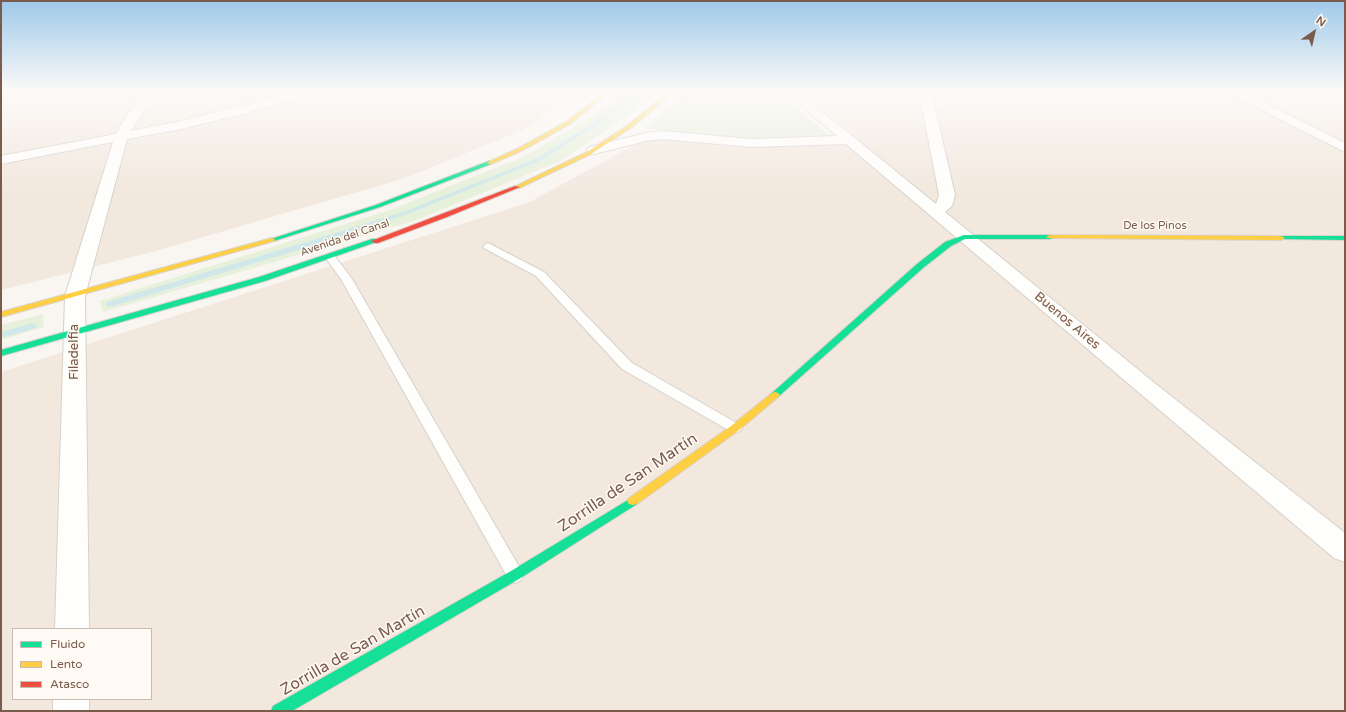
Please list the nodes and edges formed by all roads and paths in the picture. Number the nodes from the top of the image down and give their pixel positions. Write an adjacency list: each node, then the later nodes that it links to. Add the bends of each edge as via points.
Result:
1 (128, 124): 8 (street, Filadelfia)
2 (179, 124): 8 (street)
3 (566, 124): 18 (street, Avenida del Canal, via 519,150 378,206 275,239)
4 (632, 124): 11 (street, Avenida del Canal)
5 (830, 124): 9 (street, Buenos Aires)
6 (932, 124): 13 (street, via 947,195 944,206)
7 (1298, 124): 10 (street)
8 (121, 137): 12 (street); 18 (street, Filadelfia)
9 (849, 140): 11 (street, via 751,143 663,135); 13 (street, Buenos Aires)
10 (1345, 148)
11 (594, 150): 17 (street, Avenida del Canal, via 508,190)
12 (1, 160)
13 (935, 212): 14 (street, Buenos Aires)
14 (964, 237): 15 (street, De los Pinos); 22 (street, Zorrilla de San Martín, via 948,244 920,266 794,380); 23 (street, Buenos Aires)
15 (1345, 238)
16 (488, 246): 22 (lane, via 540,274 627,366)
17 (330, 257): 20 (street, Avenida del Canal); 24 (lane, via 346,280)
18 (75, 296): 19 (street, Avenida del Canal); 20 (street, Filadelfia)
19 (1, 315)
20 (75, 332): 21 (street, Avenida del Canal); 25 (street, Filadelfia)
21 (1, 353)
22 (735, 428): 24 (street, Zorrilla de San Martín, via 621,510)
23 (1345, 550)
24 (515, 575): 28 (street, Zorrilla de San Martín)
25 (72, 628)
26 (72, 700): 27 (street)
27 (71, 711)
28 (278, 711)

